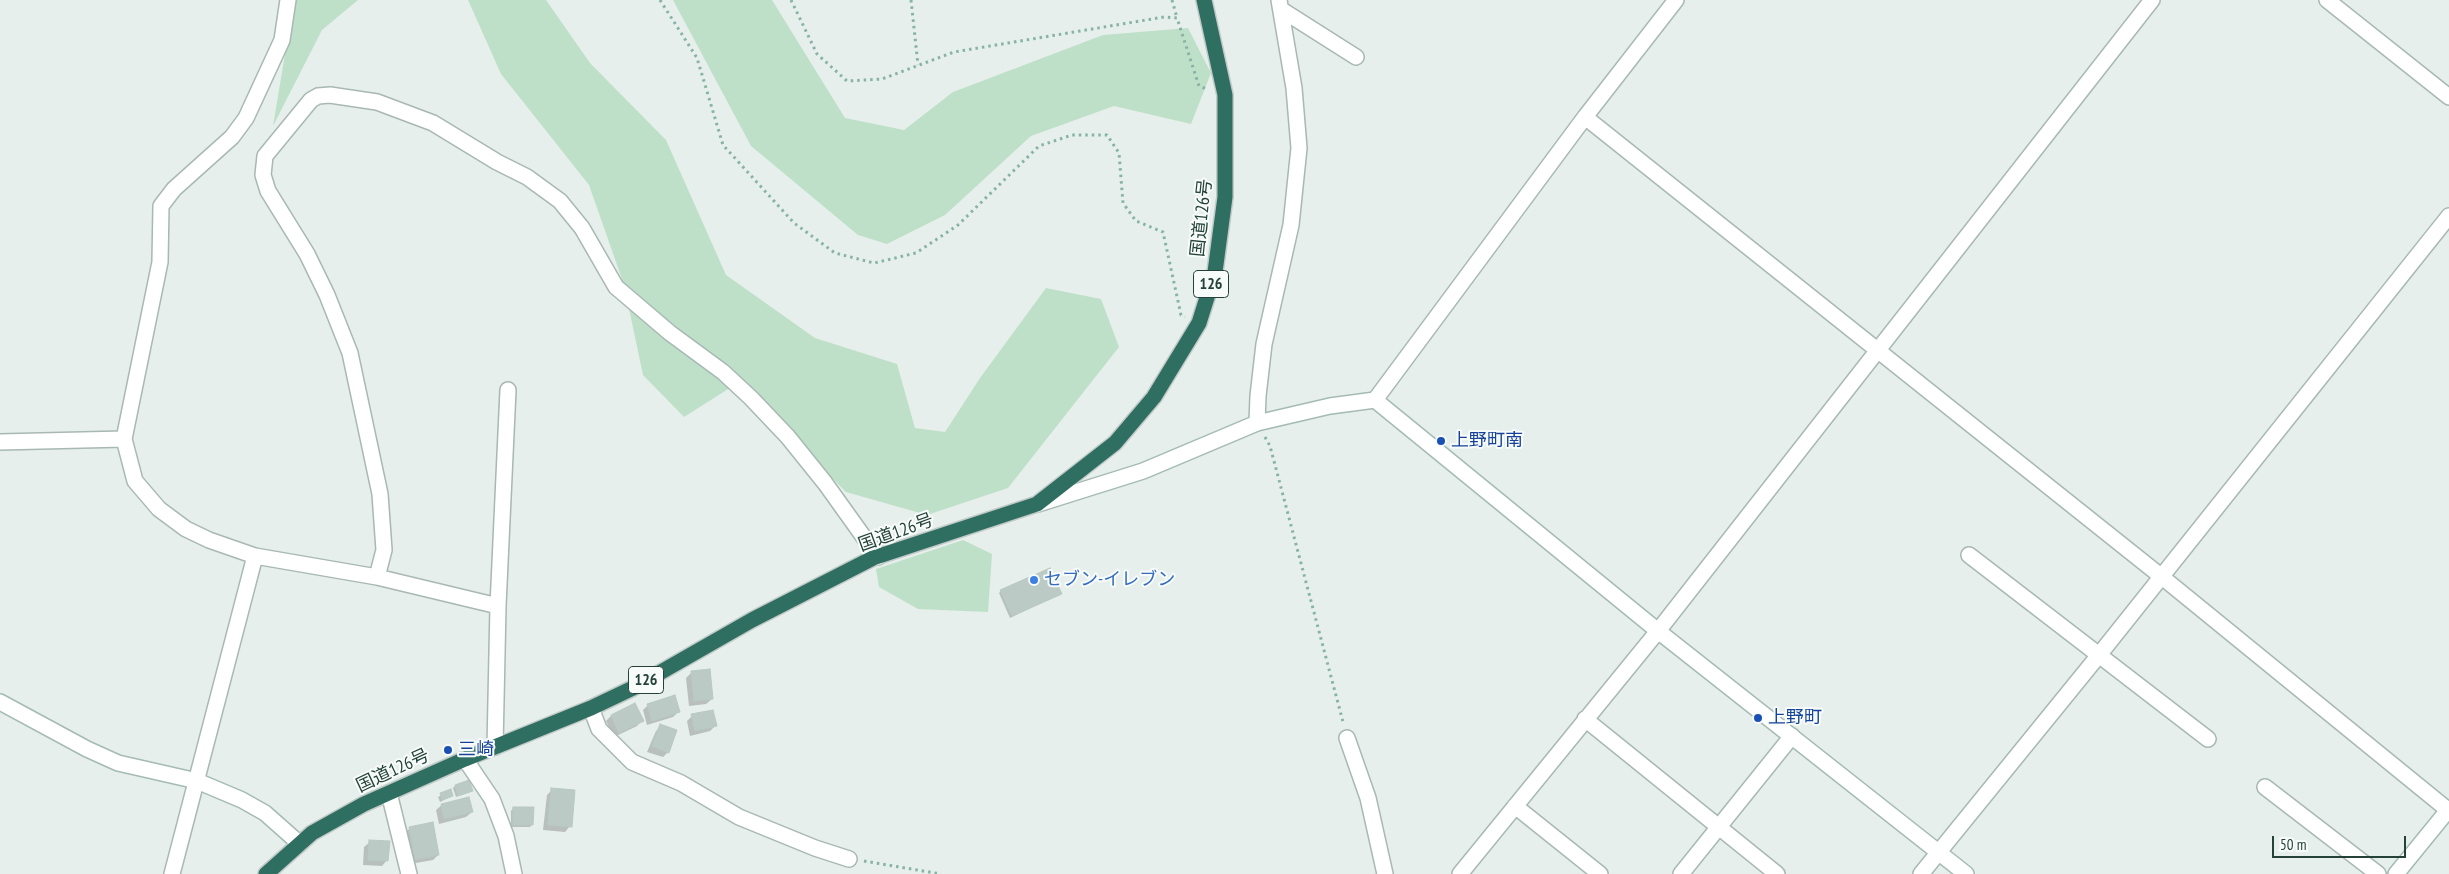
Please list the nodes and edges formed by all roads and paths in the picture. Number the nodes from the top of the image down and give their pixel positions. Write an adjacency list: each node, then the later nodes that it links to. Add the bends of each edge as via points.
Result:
1 (288, 0): 23 (street, via 282,40 246,118 232,137 174,189 161,206 160,262)
2 (660, 0): 18 (path, via 697,58 723,145 794,223 835,253 874,263 916,253 958,225 1040,146 1072,135 1107,135 1119,153 1123,203 1136,221 1163,232 1181,315)
3 (791, 0): 13 (path, via 817,54 847,82 882,79)
4 (911, 0): 13 (path)
5 (1172, 0): 11 (path)
6 (1204, 0): 14 (highway, 国道126号 / 126)
7 (1676, 0): 16 (street)
8 (2152, 0): 19 (street)
9 (2327, 0): 15 (street)
10 (1281, 5): 12 (street); 22 (street, via 1294,88 1299,148 1290,225 1264,344)
11 (1177, 18): 13 (path, via 1164,17 954,52); 14 (path, via 1199,86)
12 (1356, 57)
13 (918, 65)
14 (1225, 95): 18 (highway, 国道126号 / 126, via 1225,197 1215,272)
15 (2449, 97)
16 (1585, 117): 19 (street); 21 (street)
17 (2448, 221): 30 (street)
18 (1199, 323): 25 (highway, 国道126号 / 126, via 1154,397 1115,443)
19 (1878, 349): 30 (street); 32 (street)
20 (508, 390): 31 (street)
21 (1375, 400): 22 (street, via 1330,406); 32 (street)
22 (1257, 423): 25 (street, via 1143,471); 38 (path, via 1270,446)
23 (124, 440): 24 (street); 27 (street, via 135,481 159,509 186,529)
24 (0, 442)
25 (1037, 504): 28 (highway, 国道126号 / 126)
26 (1969, 554): 33 (street)
27 (255, 556): 29 (street); 42 (street)
28 (878, 557): 29 (street, via 825,483 751,398 616,286 582,228 560,201 527,177 433,123 377,102 318,96 311,100 265,156 263,175 268,191 307,254 350,353 380,494 384,550); 35 (highway, 国道126号 / 126, via 752,620 633,688)
29 (376, 577): 31 (street)
30 (2162, 577): 33 (street); 46 (street)
31 (498, 606): 40 (street)
32 (1658, 630): 36 (street); 37 (street)
33 (2100, 655): 39 (street); 49 (street)
34 (0, 702): 42 (street, via 118,763)
35 (591, 708): 40 (highway, 国道126号 / 126); 50 (street, via 599,730 632,762 681,783 739,817)
36 (1585, 719): 45 (street); 47 (street)
37 (1792, 736): 47 (street); 49 (street)
38 (1347, 738): 56 (street, via 1368,798)
39 (2208, 739)
40 (496, 747): 41 (highway, 国道126号 / 126)
41 (465, 759): 44 (highway, 国道126号 / 126); 54 (street, via 492,799 506,836)
42 (197, 781): 48 (street, via 265,813); 51 (street)
43 (2265, 787): 63 (street)
44 (389, 793): 48 (highway, 国道126号 / 126, via 312,833); 53 (street)
45 (1515, 806): 57 (street); 58 (street)
46 (2448, 810): 64 (street)
47 (1718, 827): 59 (street); 60 (street)
48 (300, 844): 52 (highway, 国道126号 / 126)
49 (1939, 852): 61 (street); 62 (street)
50 (849, 859): 55 (path)
51 (172, 874)
52 (266, 874)
53 (409, 874)
54 (514, 874)
55 (941, 874)
56 (1385, 874)
57 (1460, 874)
58 (1600, 874)
59 (1681, 874)
60 (1777, 874)
61 (1921, 874)
62 (1966, 874)
63 (2378, 874)
64 (2396, 874)

